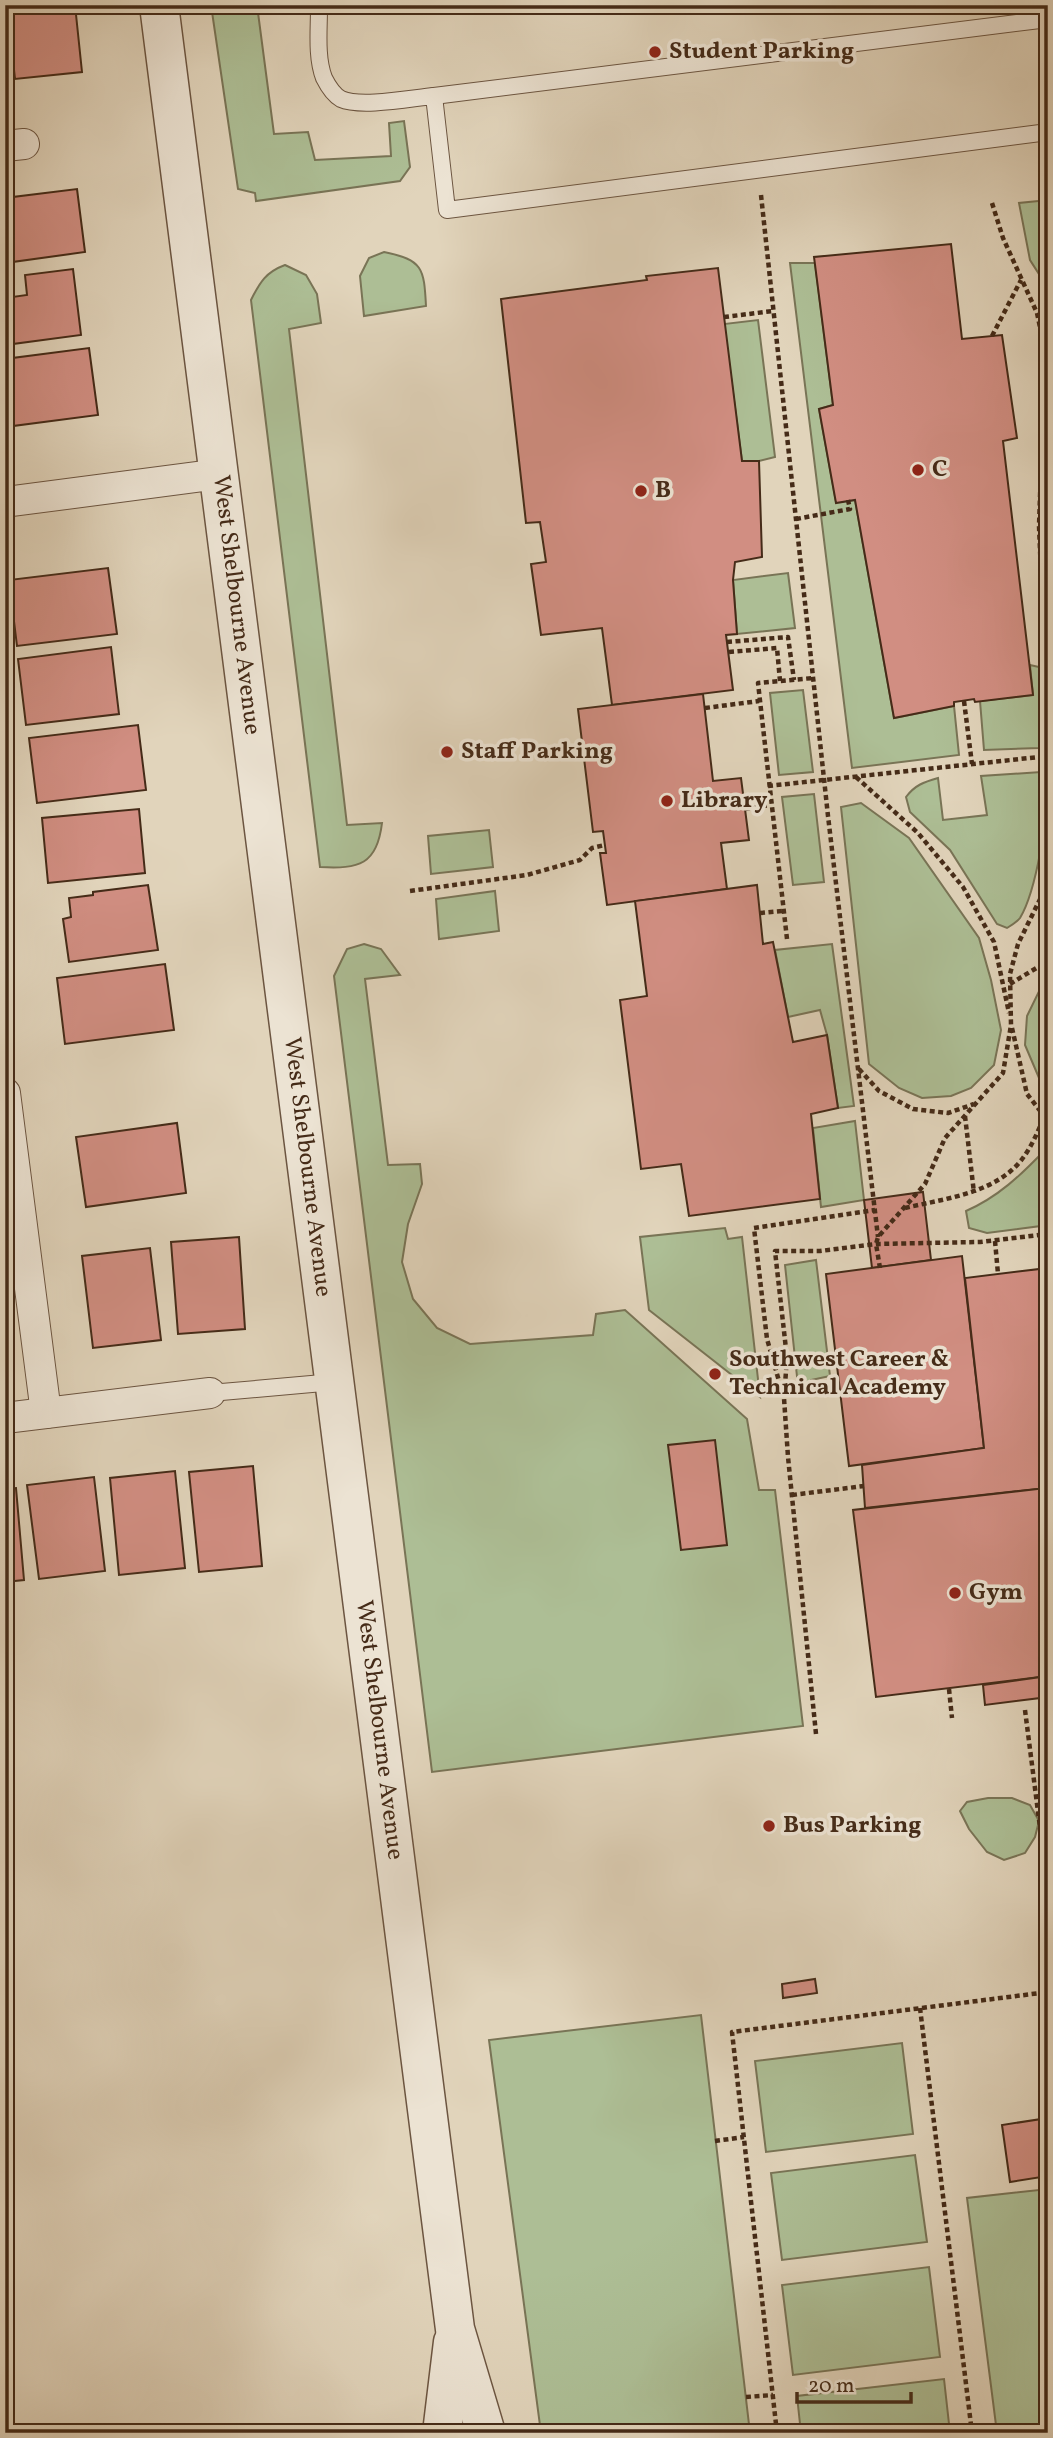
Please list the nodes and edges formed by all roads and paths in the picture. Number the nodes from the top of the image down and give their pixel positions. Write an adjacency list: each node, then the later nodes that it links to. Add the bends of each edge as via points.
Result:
1 (159, 5): 14 (street, West Shelbourne Avenue)
2 (321, 5): 4 (lane, via 319,51 331,91 343,100 374,103)
3 (1048, 19): 4 (lane)
4 (433, 96): 6 (lane, via 447,210)
5 (1048, 132): 6 (lane)
6 (758, 170): 9 (path)
7 (992, 203): 8 (path)
8 (1021, 279): 11 (path); 12 (path, via 1037,313)
9 (773, 311): 10 (path); 17 (path)
10 (723, 317)
11 (992, 336)
12 (1048, 365)
13 (1048, 382): 18 (path, via 1039,526 1041,573)
14 (219, 474): 16 (street); 58 (street, West Shelbourne Avenue)
15 (848, 500): 17 (path, via 850,509)
16 (5, 502)
17 (796, 519): 21 (path)
18 (1048, 583)
19 (727, 642): 22 (path, via 788,637)
20 (729, 652): 23 (path, via 777,648)
21 (813, 678): 22 (path); 30 (path)
22 (794, 680): 23 (path)
23 (780, 681): 24 (path, via 758,683)
24 (760, 701): 26 (path); 31 (path)
25 (964, 701): 28 (path)
26 (705, 708)
27 (1048, 756): 28 (path)
28 (972, 764): 29 (path)
29 (856, 777): 30 (path); 43 (path, via 918,833 963,887 994,942)
30 (825, 780): 31 (path); 44 (path)
31 (768, 786): 32 (path)
32 (770, 805): 33 (path); 38 (path)
33 (745, 809)
34 (605, 845): 36 (path, via 592,848 580,860 527,875)
35 (1048, 864): 37 (path)
36 (410, 891)
37 (1046, 892): 42 (path, via 1018,944)
38 (783, 911): 39 (path); 40 (path)
39 (760, 913)
40 (787, 939)
41 (1048, 961): 42 (path)
42 (1010, 984): 43 (path)
43 (1011, 1025): 46 (path, via 1003,1073); 48 (path, via 1027,1094)
44 (859, 1069): 46 (path, via 879,1091 913,1109 948,1113); 51 (path)
45 (5, 1093): 61 (street)
46 (975, 1104): 47 (path)
47 (965, 1115): 49 (path); 50 (path, via 945,1138 925,1184)
48 (1046, 1119): 49 (path, via 1026,1154 1000,1180)
49 (974, 1193): 50 (path)
50 (904, 1208): 53 (path)
51 (876, 1210): 53 (path); 60 (path, via 754,1228 766,1339)
52 (1048, 1234): 54 (path)
53 (878, 1237): 55 (path)
54 (995, 1241): 55 (path); 57 (path)
55 (876, 1244): 56 (path); 60 (path, via 775,1251 787,1358)
56 (880, 1268)
57 (998, 1274)
58 (334, 1382): 59 (lane); 74 (street, West Shelbourne Avenue)
59 (211, 1393): 61 (street)
60 (784, 1398): 64 (path)
61 (46, 1413): 62 (street)
62 (5, 1418)
63 (864, 1486): 64 (path)
64 (792, 1495): 68 (path)
65 (949, 1689): 67 (path)
66 (1025, 1710): 69 (path)
67 (952, 1718)
68 (816, 1734)
69 (1048, 1889)
70 (1048, 1992): 71 (path)
71 (920, 2008): 72 (path, via 732,2032); 80 (path)
72 (744, 2137): 73 (path); 75 (path)
73 (715, 2141)
74 (455, 2329): 77 (street, West Shelbourne Avenue); 78 (street, West Shelbourne Avenue)
75 (773, 2395): 76 (path); 79 (path)
76 (746, 2398)
77 (442, 2433)
78 (486, 2433)
79 (777, 2433)
80 (972, 2433)

